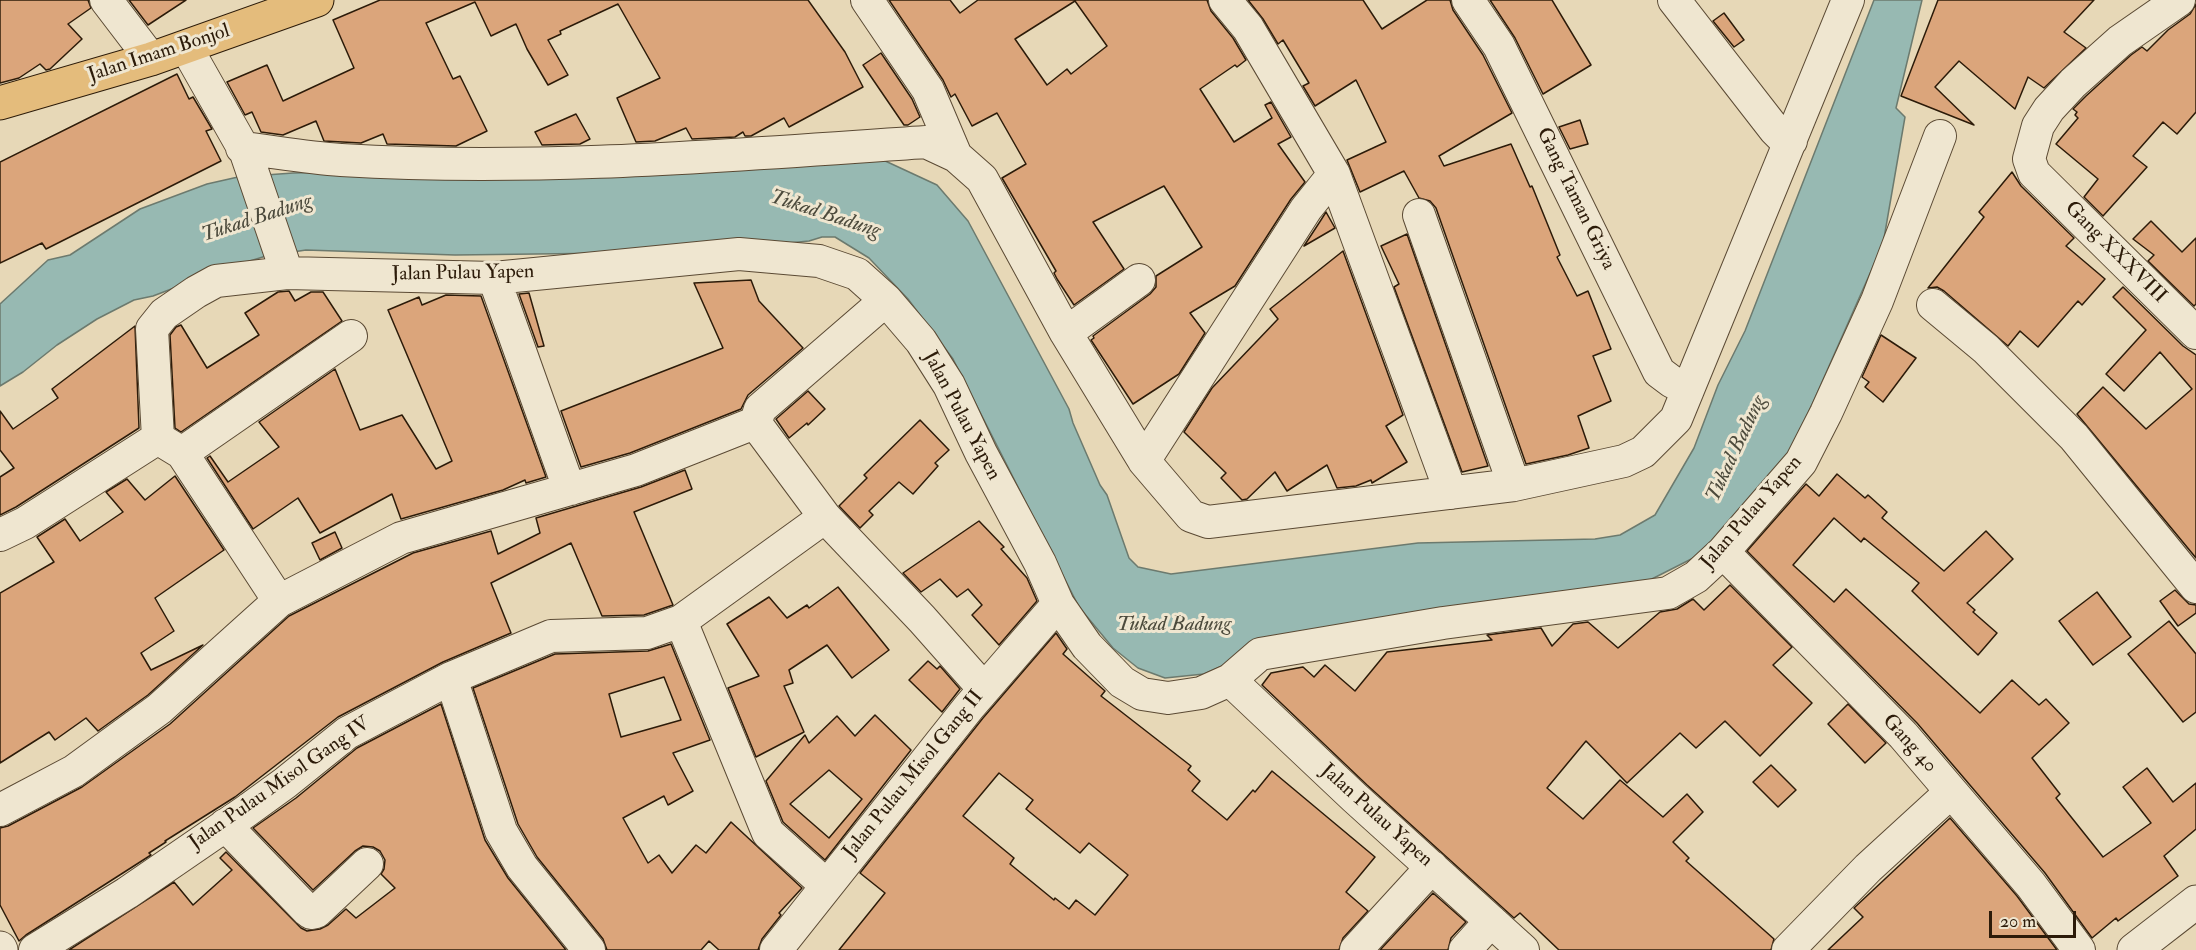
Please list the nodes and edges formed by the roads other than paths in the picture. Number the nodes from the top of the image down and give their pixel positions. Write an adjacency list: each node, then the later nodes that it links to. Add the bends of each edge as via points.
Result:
1 (106, 0): 10 (street)
2 (317, 0): 9 (highway, Jalan Imam Bonjol)
3 (867, 0): 15 (street, via 928,90)
4 (1225, 0): 16 (street, via 1248,28)
5 (1468, 0): 26 (street, Gang Taman Griya, via 1499,46 1659,372)
6 (1674, 0): 13 (street, via 1775,130)
7 (1848, 0): 13 (street)
8 (2179, 0): 24 (street, Gang XXXVIII, via 2120,41 2049,109 2038,126 2029,159 2034,173)
9 (186, 47): 10 (highway, Jalan Imam Bonjol); 14 (street)
10 (151, 59): 11 (highway, Jalan Imam Bonjol)
11 (0, 104)
12 (1940, 136): 35 (street, Jalan Pulau Yapen, via 1877,301 1801,462)
13 (1791, 141): 26 (street)
14 (244, 150): 15 (street, via 339,160 436,164 650,161 926,142); 18 (street)
15 (956, 156): 23 (street, via 982,179)
16 (1334, 174): 29 (street, via 1306,209); 32 (street)
17 (1419, 215): 30 (street)
18 (284, 264): 19 (street, Jalan Pulau Yapen); 28 (street, Jalan Pulau Yapen, via 216,281 164,314 152,329)
19 (494, 278): 21 (street, Jalan Pulau Yapen, via 739,254 819,261 857,274); 31 (street)
20 (1139, 280): 23 (street)
21 (886, 300): 27 (street, via 760,409); 38 (street, Jalan Pulau Yapen, via 921,341 949,385)
22 (1933, 305): 36 (street, via 1986,349 2074,437)
23 (1066, 333): 29 (street)
24 (2196, 333)
25 (351, 336): 28 (street)
26 (1688, 390): 30 (street, via 1676,419 1643,452 1624,461)
27 (755, 425): 31 (street, via 636,470); 33 (street)
28 (170, 445): 34 (street); 37 (street)
29 (1144, 461): 32 (street, via 1191,516 1208,522)
30 (1514, 485): 32 (street)
31 (571, 489): 37 (street, via 401,538)
32 (1451, 493)
33 (825, 517): 39 (street, Jalan Pulau Misol Gang IV); 42 (street)
34 (0, 535)
35 (1723, 552): 41 (street, Jalan Pulau Yapen, via 1696,577 1668,593 1443,623 1260,654); 43 (street, Gang 40, via 1903,735)
36 (2196, 587)
37 (279, 601): 44 (street, via 159,709 74,771)
38 (1058, 604): 41 (street, Jalan Pulau Yapen, via 1087,646 1122,682 1143,694 1168,698 1201,693); 42 (street, Jalan Pulau Misol Gang II)
39 (681, 621): 40 (street, Jalan Pulau Misol Gang IV, via 647,633 551,636); 48 (street, via 768,833)
40 (451, 678): 45 (street, Jalan Pulau Misol Gang IV, via 348,732); 51 (street, via 501,831)
41 (1230, 680): 47 (street, Jalan Pulau Yapen)
42 (984, 689): 48 (street, Jalan Pulau Misol Gang II)
43 (1952, 792): 57 (street, via 1868,868); 58 (street, Gang 40, via 2031,885)
44 (0, 810)
45 (225, 825): 46 (street, via 311,912 316,912); 52 (street, Jalan Pulau Misol Gang IV)
46 (367, 864)
47 (1432, 867): 50 (street, Jalan Pulau Yapen); 54 (street)
48 (826, 885): 53 (street, Jalan Pulau Misol Gang II)
49 (2196, 902): 59 (street)
50 (1491, 921): 55 (street); 56 (street, Jalan Pulau Yapen)
51 (576, 946)
52 (35, 950)
53 (776, 950)
54 (1356, 950)
55 (1465, 950)
56 (1523, 950)
57 (1788, 950)
58 (2079, 950)
59 (2134, 950)

